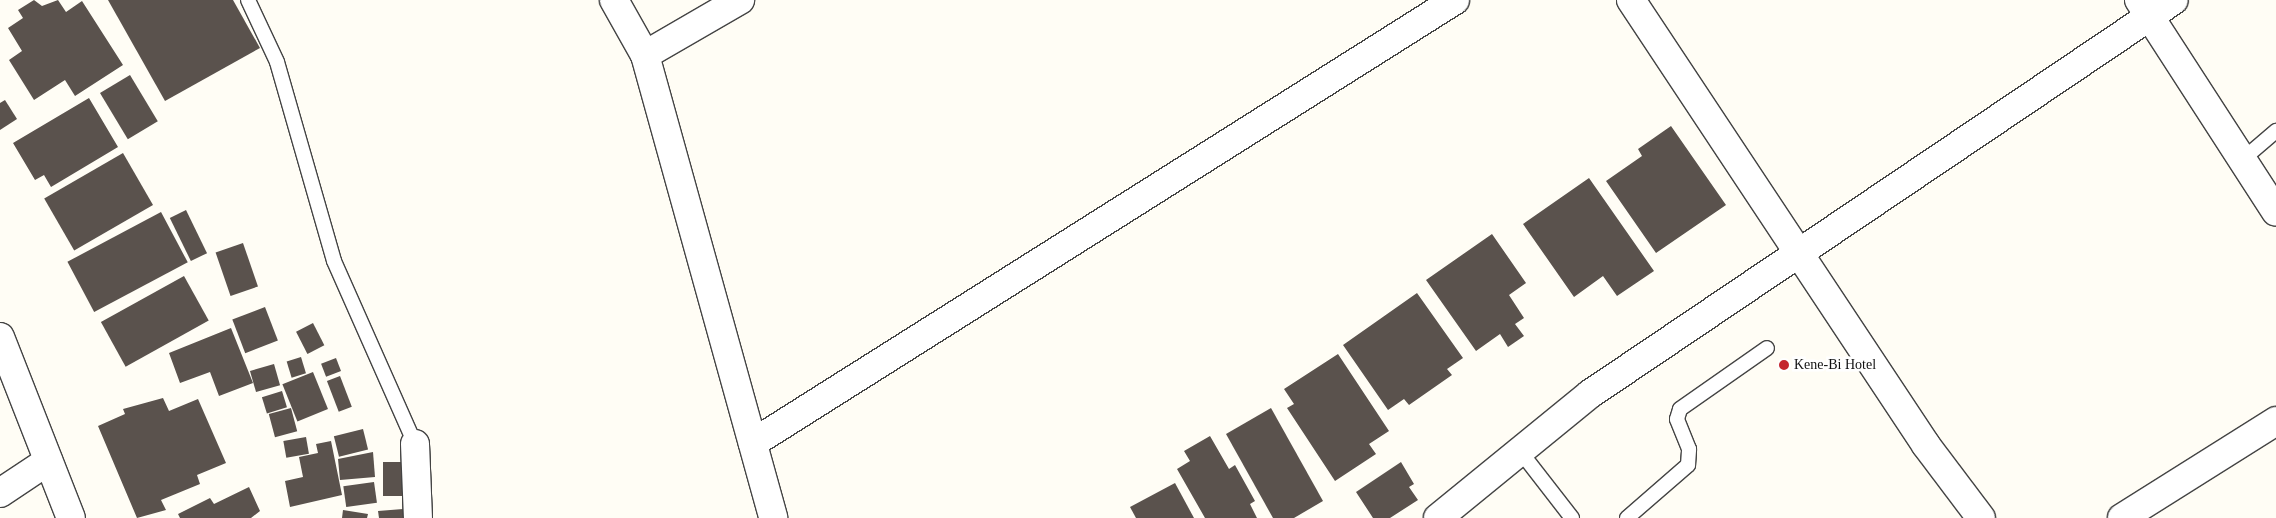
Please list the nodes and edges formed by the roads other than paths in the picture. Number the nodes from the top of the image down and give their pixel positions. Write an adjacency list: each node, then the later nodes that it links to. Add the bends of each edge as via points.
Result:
1 (248, 0): 17 (lane, via 277,62 334,261)
2 (614, 0): 8 (street)
3 (740, 0): 8 (street)
4 (1455, 0): 16 (street)
5 (1631, 0): 12 (street)
6 (2174, 0): 7 (street)
7 (2144, 8): 10 (street); 12 (street)
8 (644, 55): 16 (street)
9 (2276, 133): 10 (lane)
10 (2242, 160): 11 (street)
11 (2276, 212)
12 (1799, 256): 18 (street, via 1590,394); 27 (street, via 1926,445)
13 (0, 337): 19 (street)
14 (1767, 348): 26 (lane, via 1680,409 1677,419 1689,449 1688,465)
15 (2276, 421): 28 (street)
16 (753, 443): 23 (street)
17 (415, 444): 22 (street)
18 (1520, 451): 24 (street); 25 (lane)
19 (48, 461): 20 (street); 21 (street)
20 (0, 493)
21 (70, 518)
22 (418, 518)
23 (773, 518)
24 (1438, 518)
25 (1572, 518)
26 (1627, 518)
27 (1981, 518)
28 (2122, 518)

